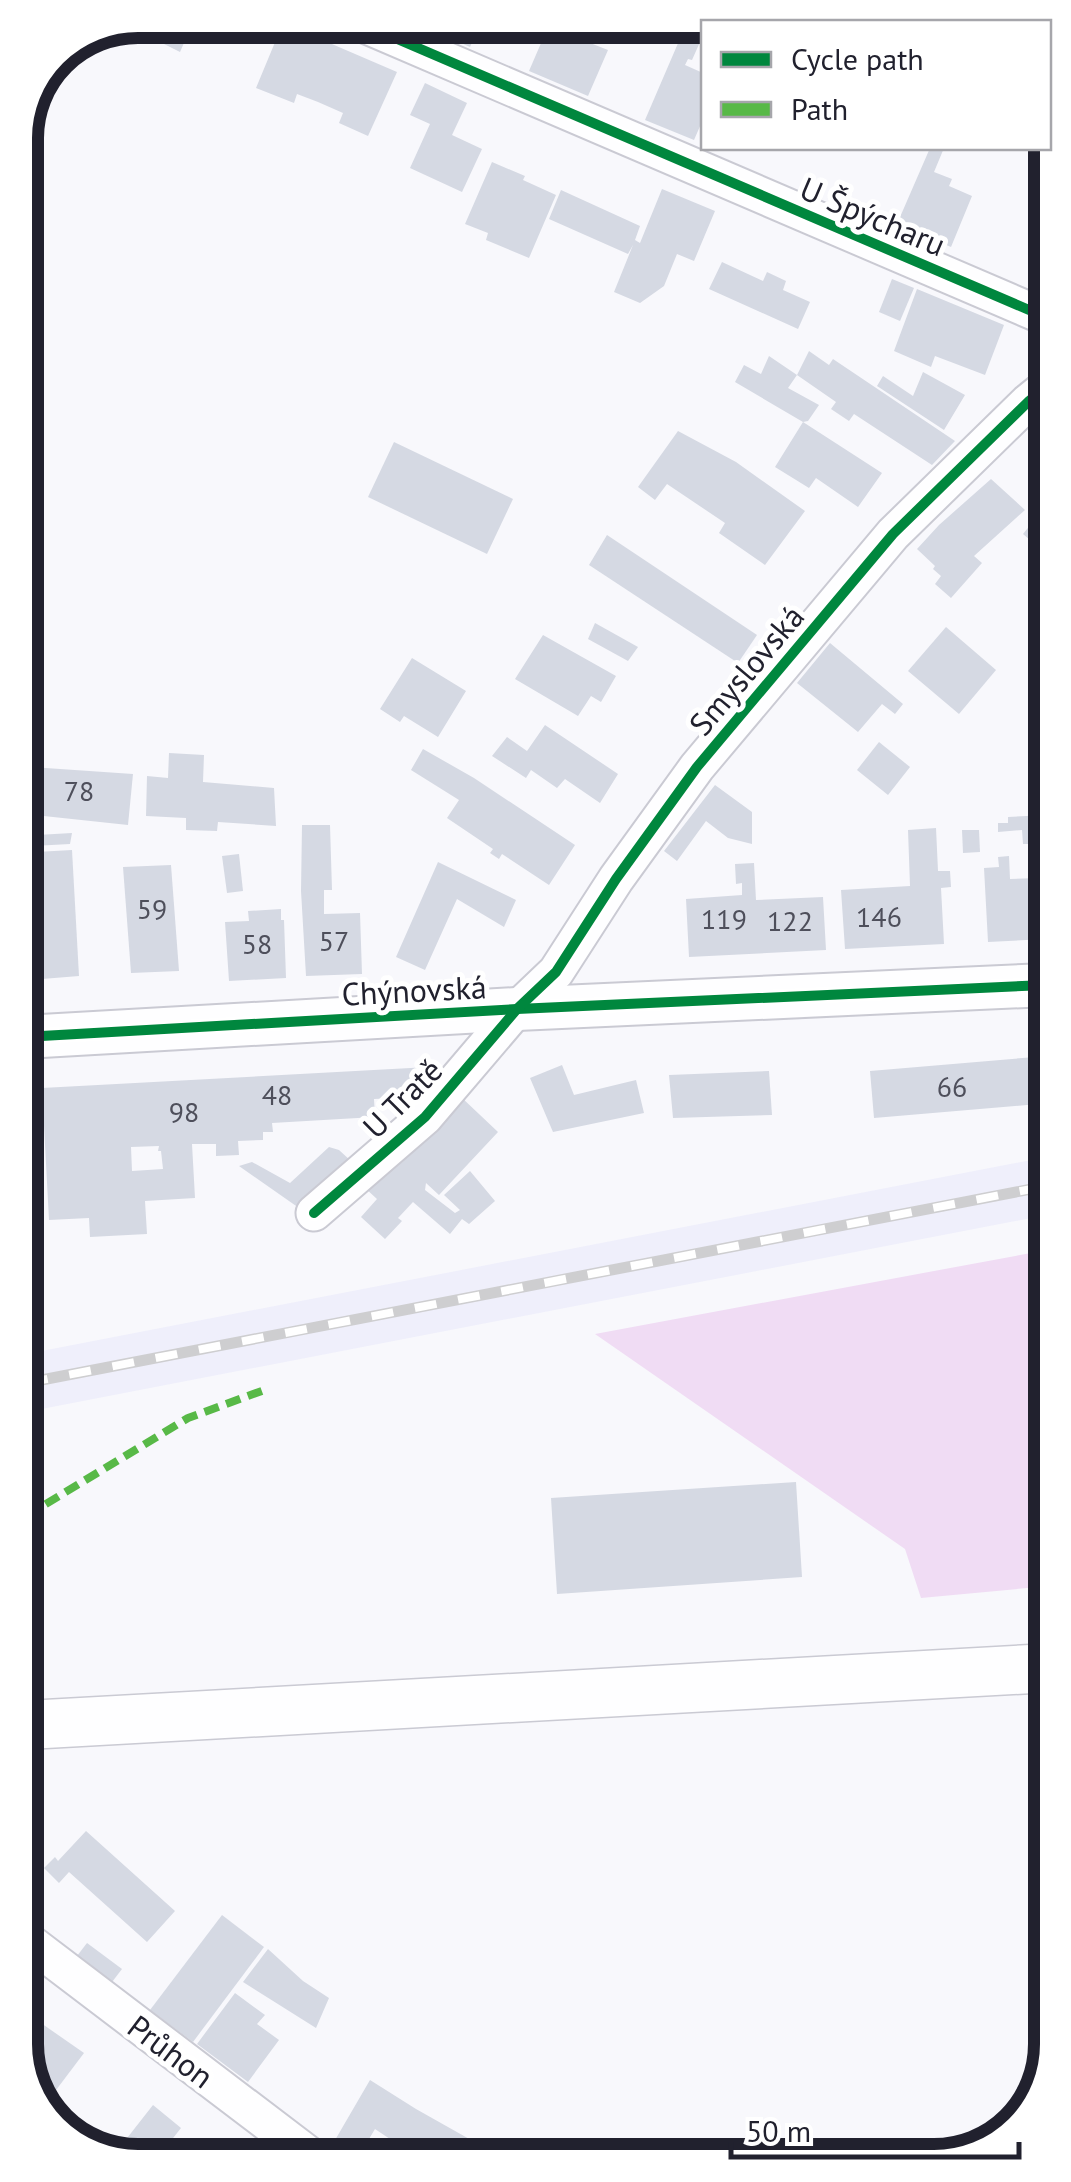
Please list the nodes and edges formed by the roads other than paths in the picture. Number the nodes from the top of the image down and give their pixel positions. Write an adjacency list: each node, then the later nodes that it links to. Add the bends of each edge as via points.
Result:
1 (395, 38): 2 (street, U Špýcharu)
2 (1034, 312)
3 (1034, 397): 5 (street, Smyslovská, via 893,534 697,767 556,972)
4 (1034, 987): 5 (street, Chýnovská)
5 (516, 1010): 6 (street, Chýnovská); 7 (street, U Tratě, via 426,1117)
6 (38, 1037)
7 (314, 1213)
8 (1034, 1669): 9 (main road)
9 (38, 1723)
10 (38, 1949): 11 (street, Průhon)
11 (295, 2144)

